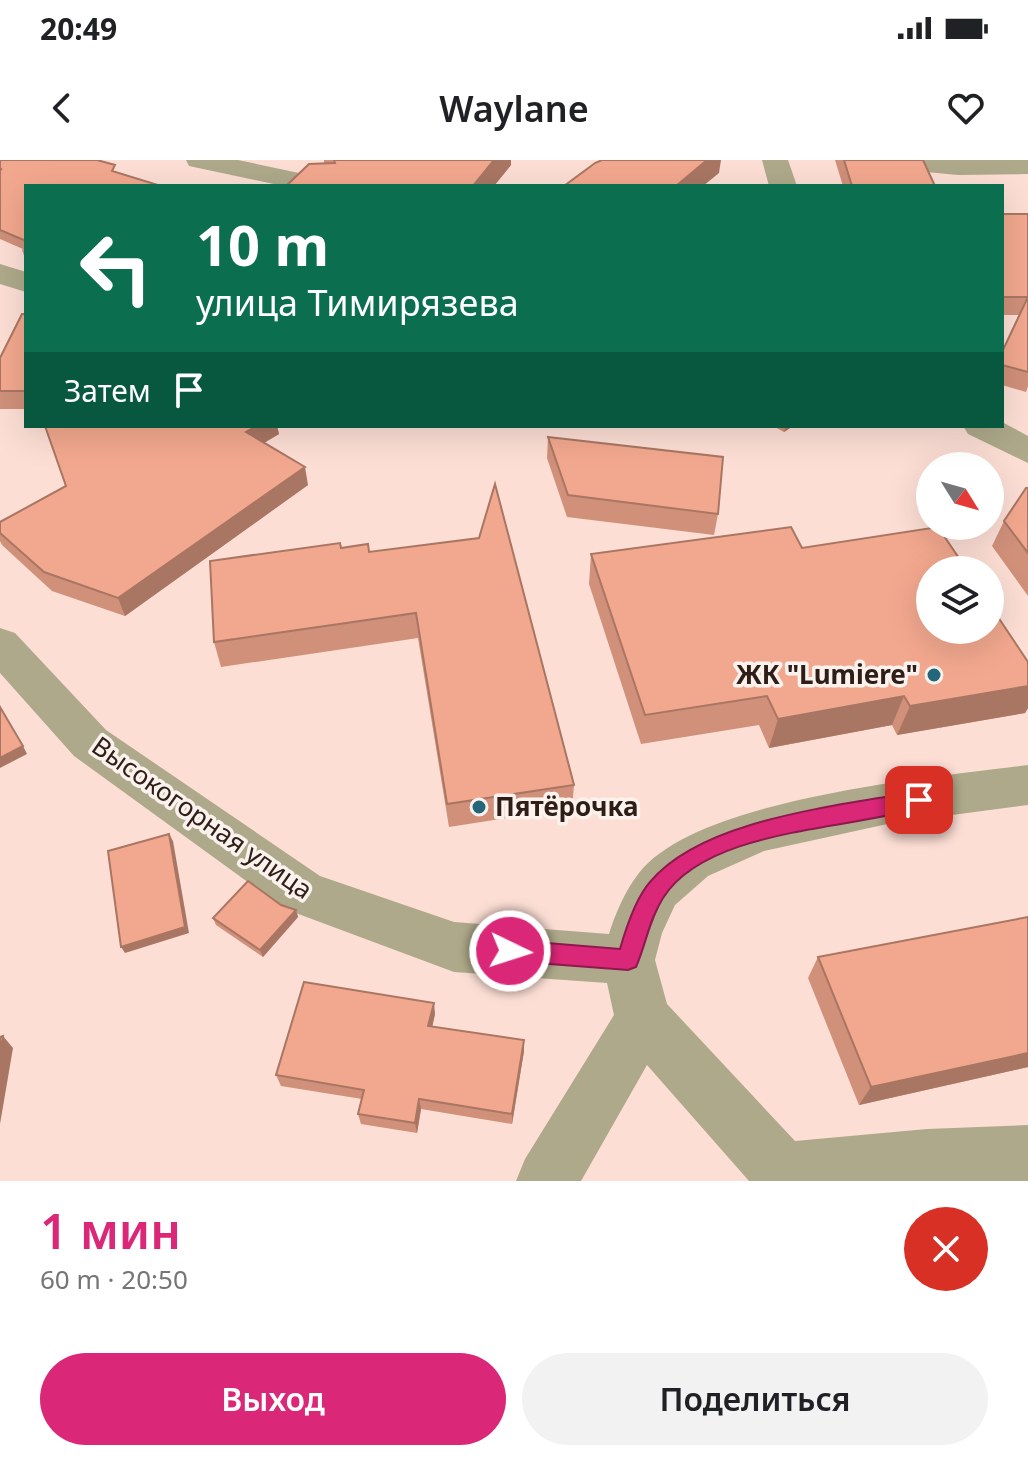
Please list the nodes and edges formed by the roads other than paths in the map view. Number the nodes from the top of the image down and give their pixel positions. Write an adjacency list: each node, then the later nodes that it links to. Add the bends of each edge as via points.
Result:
1 (199, 160): 5 (street)
2 (775, 160): 6 (street)
3 (884, 160): 4 (street)
4 (1028, 166)
5 (313, 184)
6 (782, 184)
7 (0, 273): 8 (street)
8 (24, 282)
9 (985, 428): 10 (street)
10 (1028, 451)
11 (0, 644): 13 (street, Высокогорная улица, via 90,743 303,893 454,947)
12 (1028, 785): 13 (street, via 892,803 757,831 690,860 657,889)
13 (628, 960): 14 (street)
14 (643, 1019): 16 (street); 17 (street)
15 (1028, 1155): 16 (street, via 927,1159)
16 (786, 1177)
17 (547, 1181)

